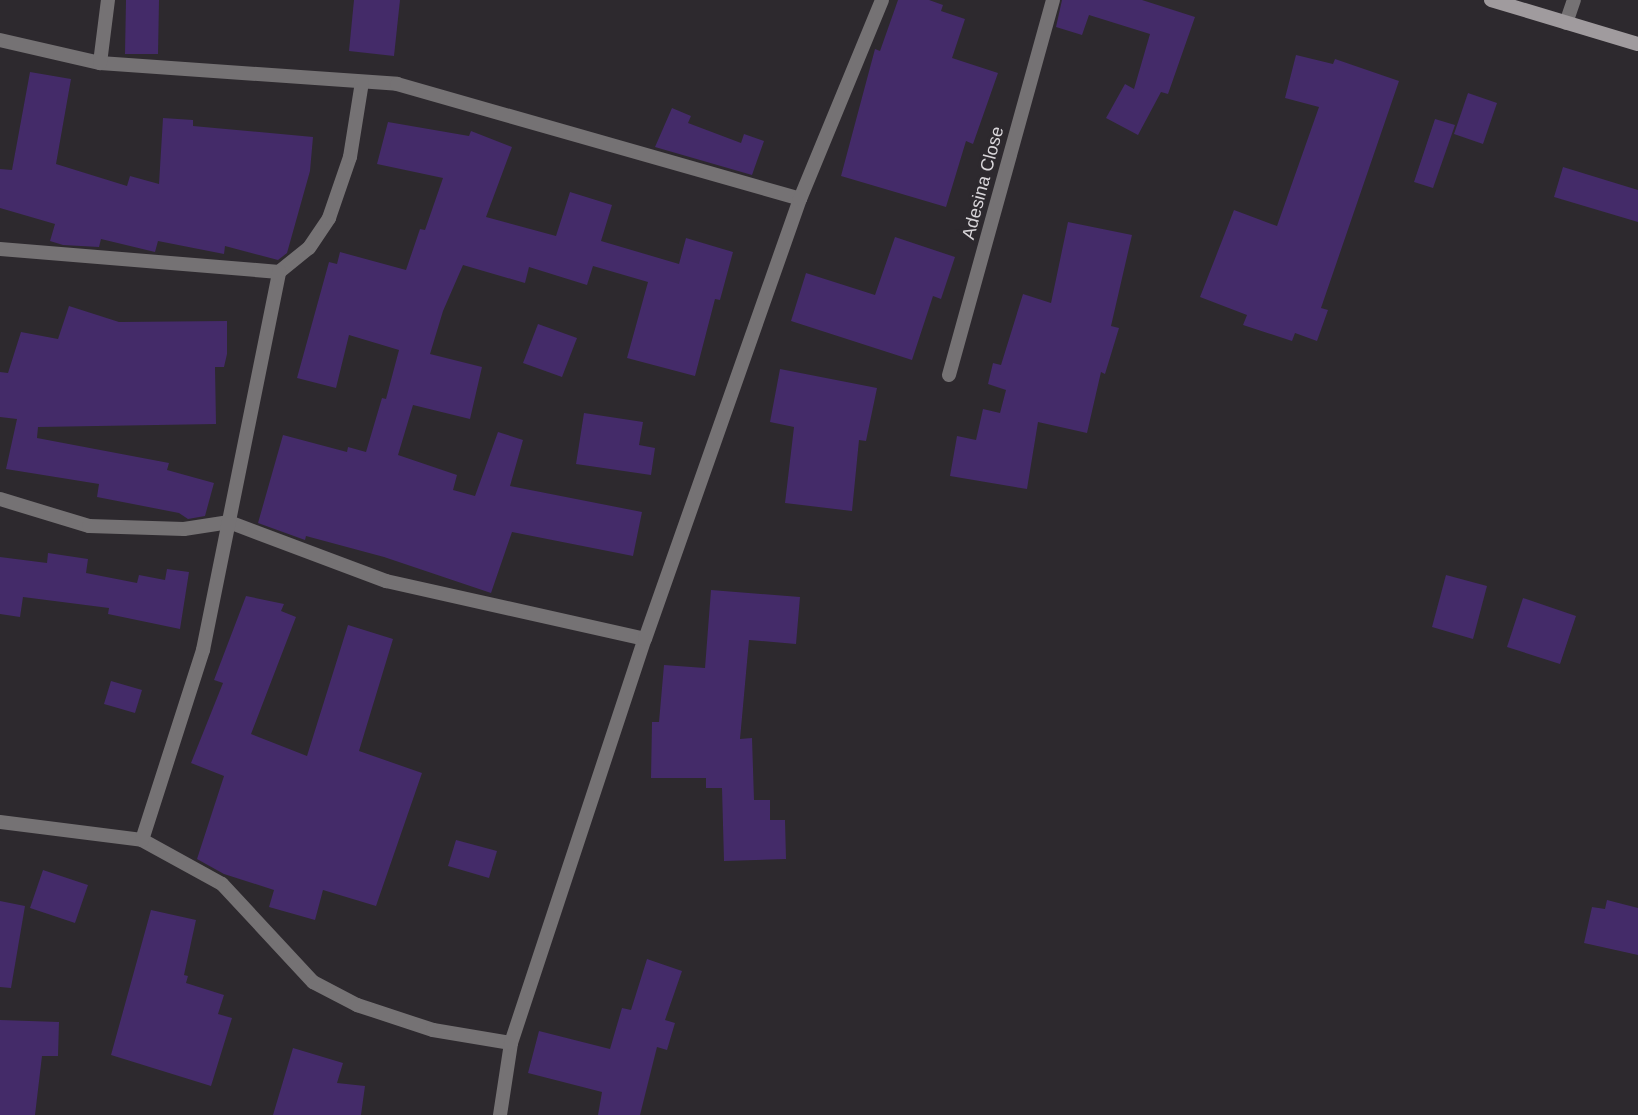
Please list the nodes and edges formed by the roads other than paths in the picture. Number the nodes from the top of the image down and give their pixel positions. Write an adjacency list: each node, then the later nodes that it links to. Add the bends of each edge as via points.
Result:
1 (108, 0): 9 (street)
2 (882, 0): 11 (street)
3 (1053, 0): 14 (street, Adesina Close)
4 (1491, 0): 6 (main road)
5 (1574, 0): 6 (street)
6 (1566, 23): 8 (main road)
7 (0, 40): 9 (street)
8 (1638, 44)
9 (100, 63): 10 (street)
10 (362, 82): 11 (street, via 397,84); 13 (street, via 350,157 329,218 309,248)
11 (800, 199): 17 (street)
12 (0, 249): 13 (street)
13 (279, 272): 16 (street)
14 (949, 375)
15 (0, 499): 16 (street, via 89,526 184,529)
16 (229, 522): 17 (street, via 386,580); 19 (street, via 203,650)
17 (645, 639): 20 (street)
18 (0, 822): 19 (street)
19 (142, 839): 20 (street, via 222,884 313,982 357,1005 433,1030)
20 (511, 1043): 21 (street)
21 (500, 1115)

